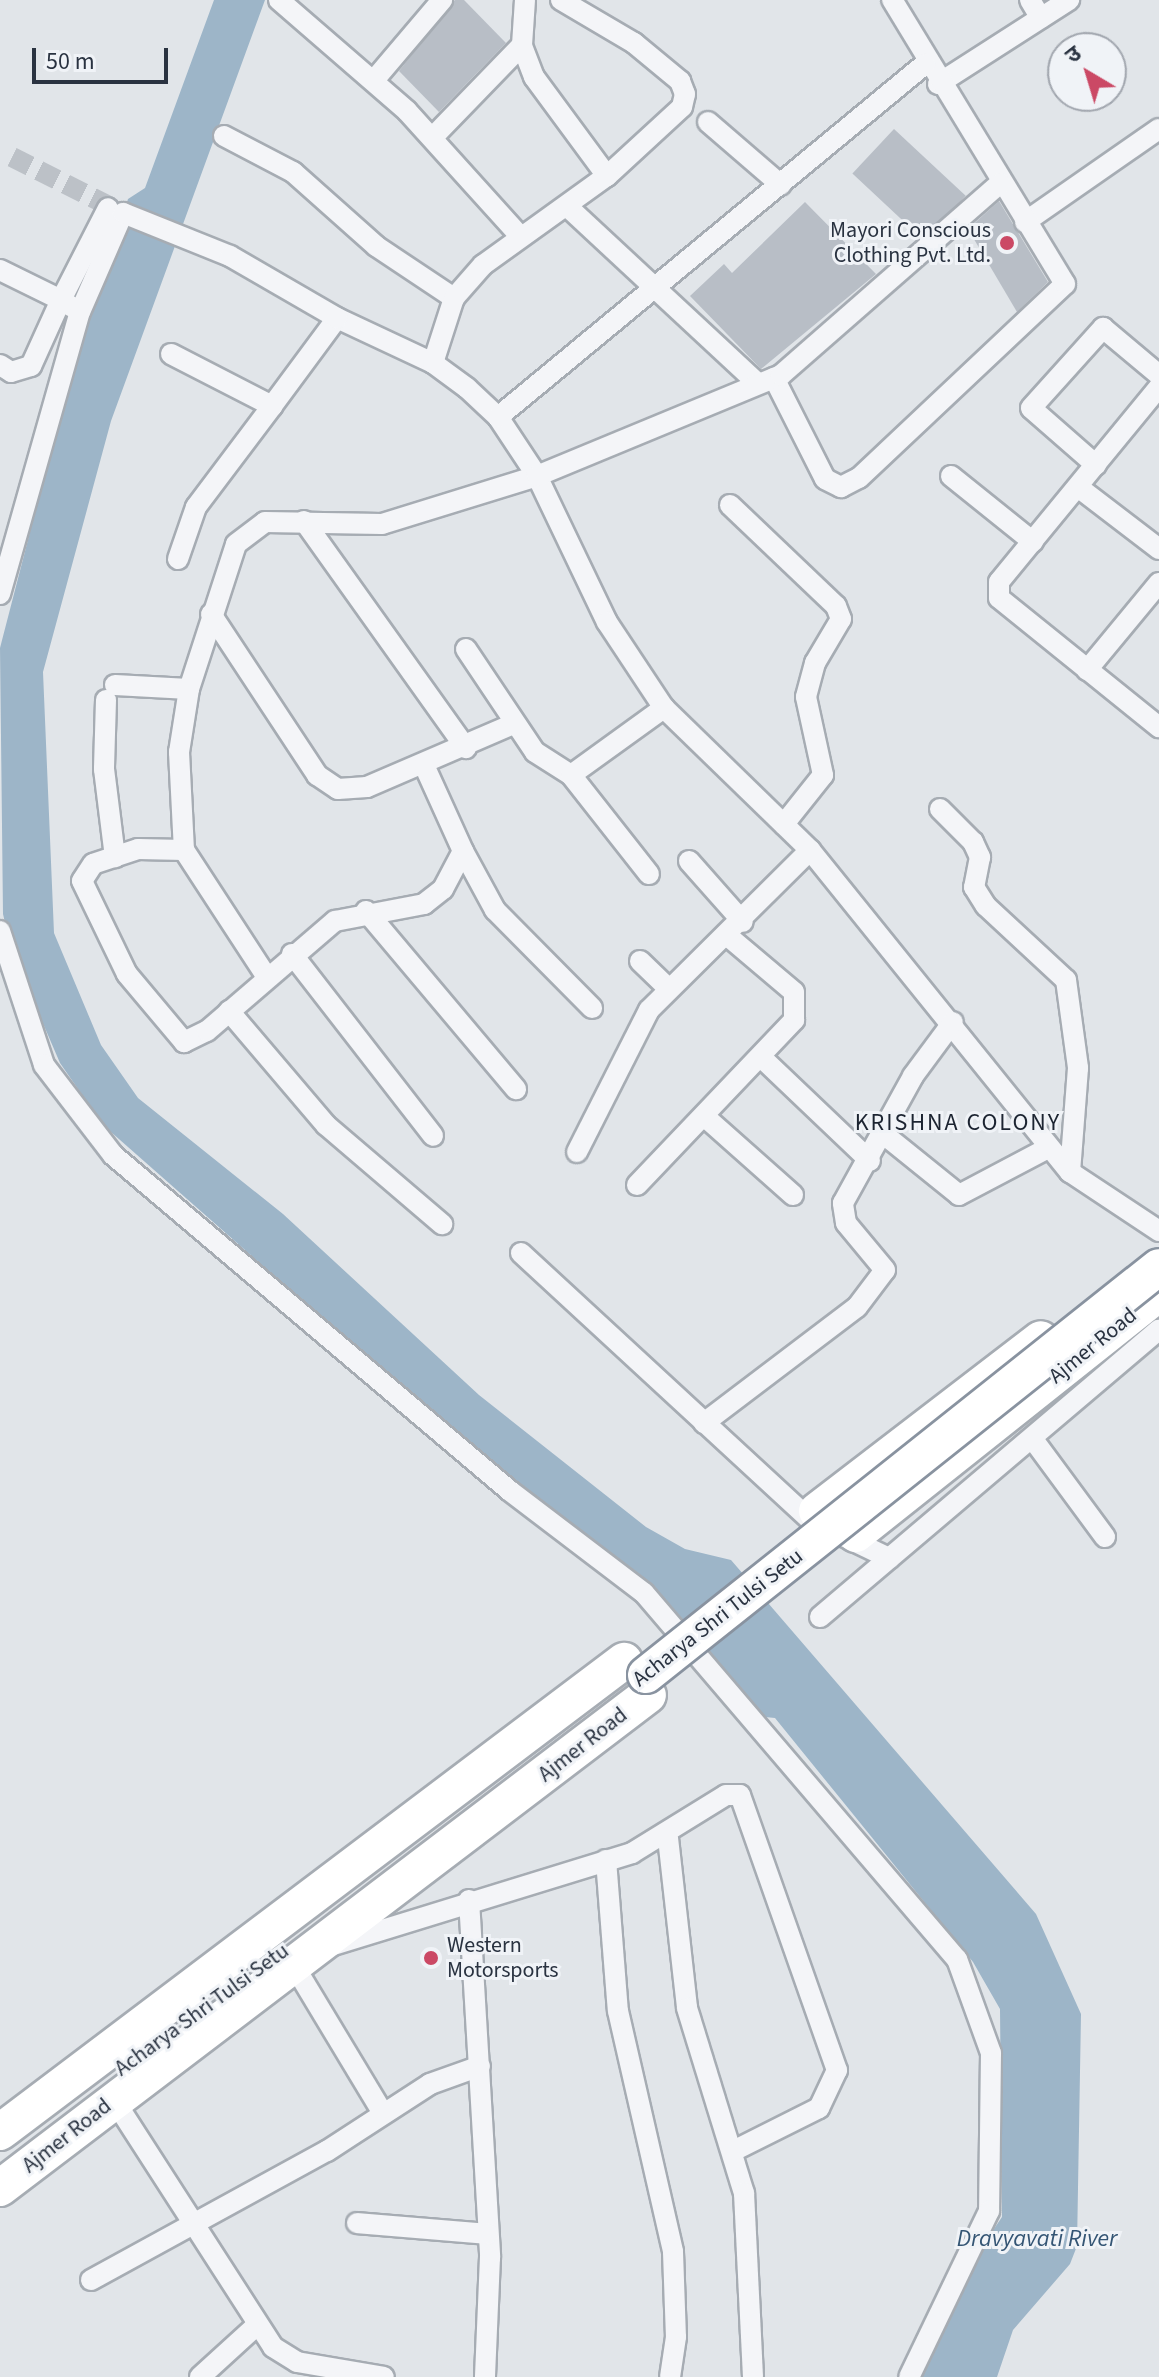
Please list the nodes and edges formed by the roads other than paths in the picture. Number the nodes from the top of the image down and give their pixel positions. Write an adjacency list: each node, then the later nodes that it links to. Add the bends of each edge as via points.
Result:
1 (279, 0): 11 (street)
2 (525, 0): 9 (street)
3 (561, 0): 17 (street, via 634,43 680,81 685,94 682,107)
4 (892, 0): 10 (street)
5 (1030, 0): 8 (street)
6 (1069, 0): 8 (street)
7 (437, 2): 11 (street)
8 (1041, 18): 12 (street)
9 (522, 45): 16 (street); 17 (street, via 553,108)
10 (925, 64): 12 (street); 19 (street)
11 (375, 79): 16 (street)
12 (938, 84): 18 (street)
13 (708, 122): 19 (street)
14 (1159, 129): 22 (street)
15 (224, 136): 26 (street, via 293,172 376,246)
16 (433, 137): 23 (street)
17 (607, 176): 20 (street)
18 (1000, 183): 22 (street); 34 (street, via 816,350)
19 (781, 185): 25 (street)
20 (570, 209): 23 (street); 25 (street)
21 (115, 210): 27 (street); 28 (street); 29 (street, via 190,238)
22 (1025, 222): 34 (street, via 1061,272 1058,295 859,478 841,487 825,479)
23 (520, 236): 26 (street)
24 (0, 270): 27 (street)
25 (650, 289): 34 (street); 37 (street)
26 (454, 298): 31 (street)
27 (61, 300): 28 (street); 32 (street, via 31,366 11,372)
28 (80, 312): 48 (street)
29 (337, 318): 31 (street); 36 (street)
30 (171, 354): 36 (street)
31 (433, 363): 37 (street)
32 (0, 365)
33 (1159, 375): 38 (street, via 1103,328 1031,408)
34 (765, 380): 39 (street)
35 (1159, 387): 38 (street)
36 (272, 406): 46 (street, via 196,507)
37 (498, 417): 39 (street)
38 (1096, 465): 41 (street)
39 (537, 476): 43 (street, via 382,524); 53 (street, via 607,622)
40 (951, 476): 44 (street)
41 (1078, 487): 44 (street); 45 (street)
42 (730, 505): 60 (street, via 836,606 841,619 815,663 806,697 823,775)
43 (304, 521): 49 (street, via 265,522 236,544); 56 (street)
44 (1033, 542): 51 (street, via 999,582 999,598)
45 (1159, 549)
46 (178, 559)
47 (1159, 583): 51 (street)
48 (0, 594)
49 (211, 614): 52 (street); 57 (street, via 317,775 338,789 367,787)
50 (466, 649): 54 (street)
51 (1087, 670): 55 (street)
52 (189, 689): 61 (street, via 179,752); 64 (street, via 110,693 104,769)
53 (664, 708): 58 (street); 60 (street)
54 (513, 724): 56 (street); 58 (street, via 535,752)
55 (1159, 727)
56 (466, 748): 57 (street)
57 (424, 765): 63 (street)
58 (571, 775): 66 (street)
59 (940, 809): 86 (street, via 973,842 980,857 974,887 986,906 1066,980 1078,1068)
60 (784, 824): 62 (street)
61 (184, 850): 64 (street, via 162,846); 73 (street)
62 (810, 850): 68 (street); 77 (street)
63 (463, 851): 67 (street, via 443,889 424,904); 75 (street, via 495,910)
64 (115, 857): 76 (street, via 84,873 84,890 142,994 184,1042)
65 (689, 861): 68 (street)
66 (649, 874)
67 (366, 911): 71 (street, via 335,921); 79 (street)
68 (743, 922): 70 (street)
69 (0, 931): 123 (street, via 44,1065 113,1155 510,1491 644,1593 957,1959 991,2053 989,2211)
70 (729, 937): 74 (street); 78 (street, via 794,992 798,1005)
71 (292, 954): 73 (street); 82 (street)
72 (640, 961): 74 (street)
73 (266, 976): 76 (street)
74 (669, 989): 84 (street, via 624,1050)
75 (592, 1008)
76 (229, 1011): 89 (street, via 326,1125)
77 (953, 1022): 81 (street); 83 (street)
78 (762, 1058): 80 (street); 85 (street)
79 (516, 1089)
80 (704, 1116): 87 (street); 88 (street)
81 (881, 1132): 83 (street, via 959,1195); 85 (street)
82 (433, 1136)
83 (1048, 1148): 86 (street)
84 (577, 1152)
85 (870, 1161): 96 (street, via 843,1203 846,1223 885,1270 857,1307)
86 (1070, 1172): 90 (street)
87 (637, 1185)
88 (793, 1195)
89 (442, 1224)
90 (1159, 1231)
91 (1159, 1249): 108 (highway, Ajmer Road)
92 (521, 1253): 96 (street)
93 (1159, 1267): 110 (highway, Acharya Shri Tulsi Setu, bridge, via 591,1719)
94 (1159, 1293): 104 (highway, Ajmer Road, via 856,1534)
95 (1159, 1330): 97 (street)
96 (704, 1423): 99 (street, via 810,1520)
97 (1032, 1438): 98 (street); 99 (street)
98 (1105, 1537)
99 (889, 1558): 100 (street)
100 (820, 1617)
101 (668, 1838): 102 (street); 109 (street, via 687,2008); 109 (street, via 726,1795 740,1795 748,1805 771,1899 837,2070 819,2108)
102 (606, 1860): 103 (street); 121 (street, via 618,2011 673,2252 676,2337)
103 (469, 1900): 104 (street); 105 (street)
104 (304, 1957): 106 (highway, Ajmer Road); 107 (street)
105 (480, 2066): 107 (street); 114 (street)
106 (114, 2100): 111 (highway, Ajmer Road); 113 (street)
107 (383, 2113): 113 (street)
108 (0, 2132)
109 (735, 2150): 122 (street, via 751,2246)
110 (0, 2160)
111 (0, 2188)
112 (357, 2223): 114 (street)
113 (191, 2228): 115 (street); 116 (street)
114 (488, 2234): 120 (street)
115 (91, 2280)
116 (255, 2327): 117 (street, via 297,2362); 118 (street)
117 (335, 2374): 119 (street)
118 (200, 2377)
119 (384, 2377)
120 (485, 2377)
121 (670, 2377)
122 (753, 2377)
123 (909, 2377)

